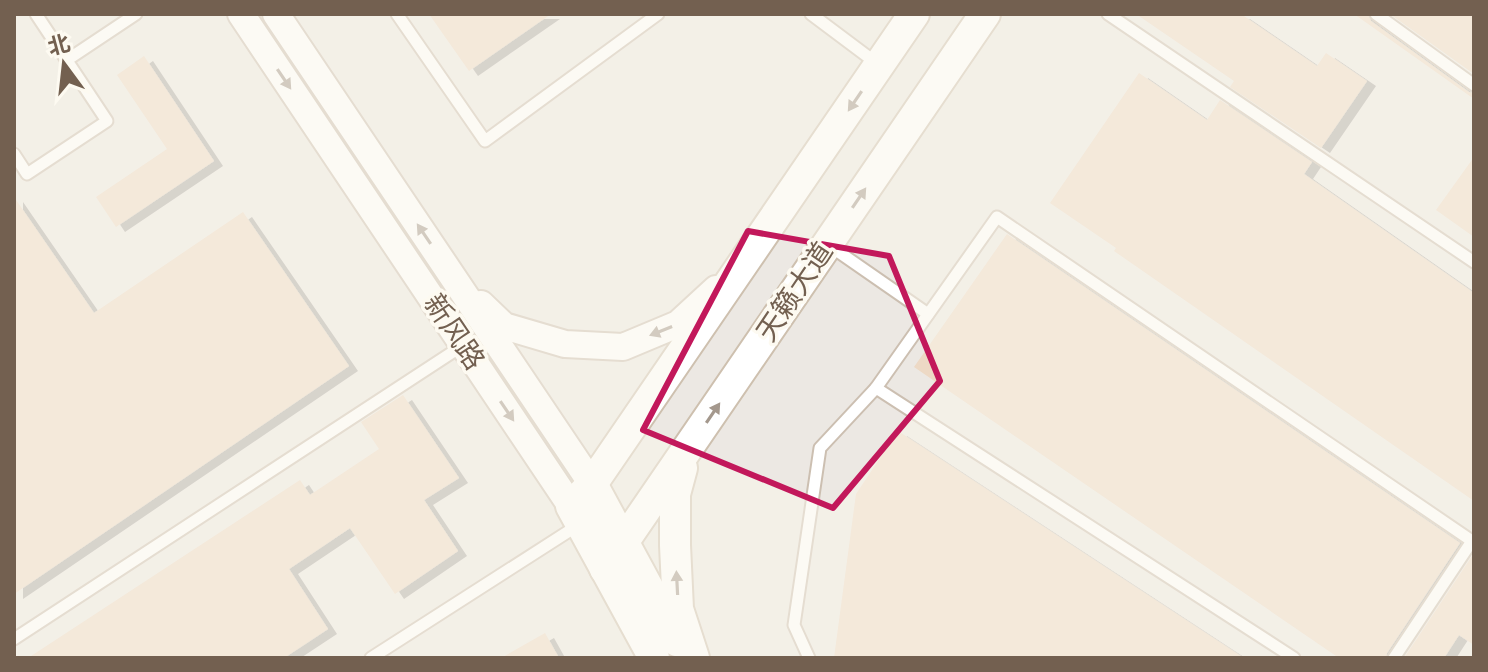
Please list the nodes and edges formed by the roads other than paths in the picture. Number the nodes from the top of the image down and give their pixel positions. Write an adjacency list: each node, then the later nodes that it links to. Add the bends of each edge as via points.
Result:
1 (36, 14): 12 (lane)
2 (136, 14): 12 (lane)
3 (241, 14): 21 (street, 新风路, one-way to 21)
4 (276, 14): 19 (street, 新风路, one-way to 4)
5 (397, 14): 6 (lane, via 485,141)
6 (658, 14)
7 (811, 14): 13 (lane)
8 (914, 14): 13 (main road, 天籁大道)
9 (985, 14): 16 (main road, 天籁大道, one-way to 9)
10 (1108, 14): 17 (lane)
11 (1376, 14): 14 (lane)
12 (67, 60): 15 (lane, via 107,121 27,174)
13 (879, 66): 18 (main road, 天籁大道, one-way to 18)
14 (1474, 85)
15 (14, 154)
16 (828, 245): 20 (lane); 23 (main road, 天籁大道, one-way to 16)
17 (1474, 262)
18 (742, 265): 19 (street, one-way to 19, via 678,324 623,347 565,344 504,326); 24 (main road, 天籁大道)
19 (456, 282): 24 (street, 新风路)
20 (928, 314): 22 (lane); 35 (lane, via 997,217 1472,541)
21 (463, 346): 25 (street, 新风路, one-way to 25); 28 (lane)
22 (876, 388): 33 (lane, via 820,448 794,625); 34 (lane)
23 (687, 451): 26 (main road, 天籁大道); 32 (main road, one-way to 23, via 678,609 675,545 675,494)
24 (592, 484): 25 (main road, 天籁大道); 26 (main road, 新风路)
25 (576, 515): 27 (main road, 新风路); 29 (lane)
26 (623, 544): 27 (main road, 天籁大道); 31 (main road, 新风路)
27 (605, 569): 30 (main road, 新风路)
28 (14, 639)
29 (371, 658)
30 (654, 658)
31 (686, 658)
32 (694, 658)
33 (809, 658)
34 (1294, 658)
35 (1394, 658)

